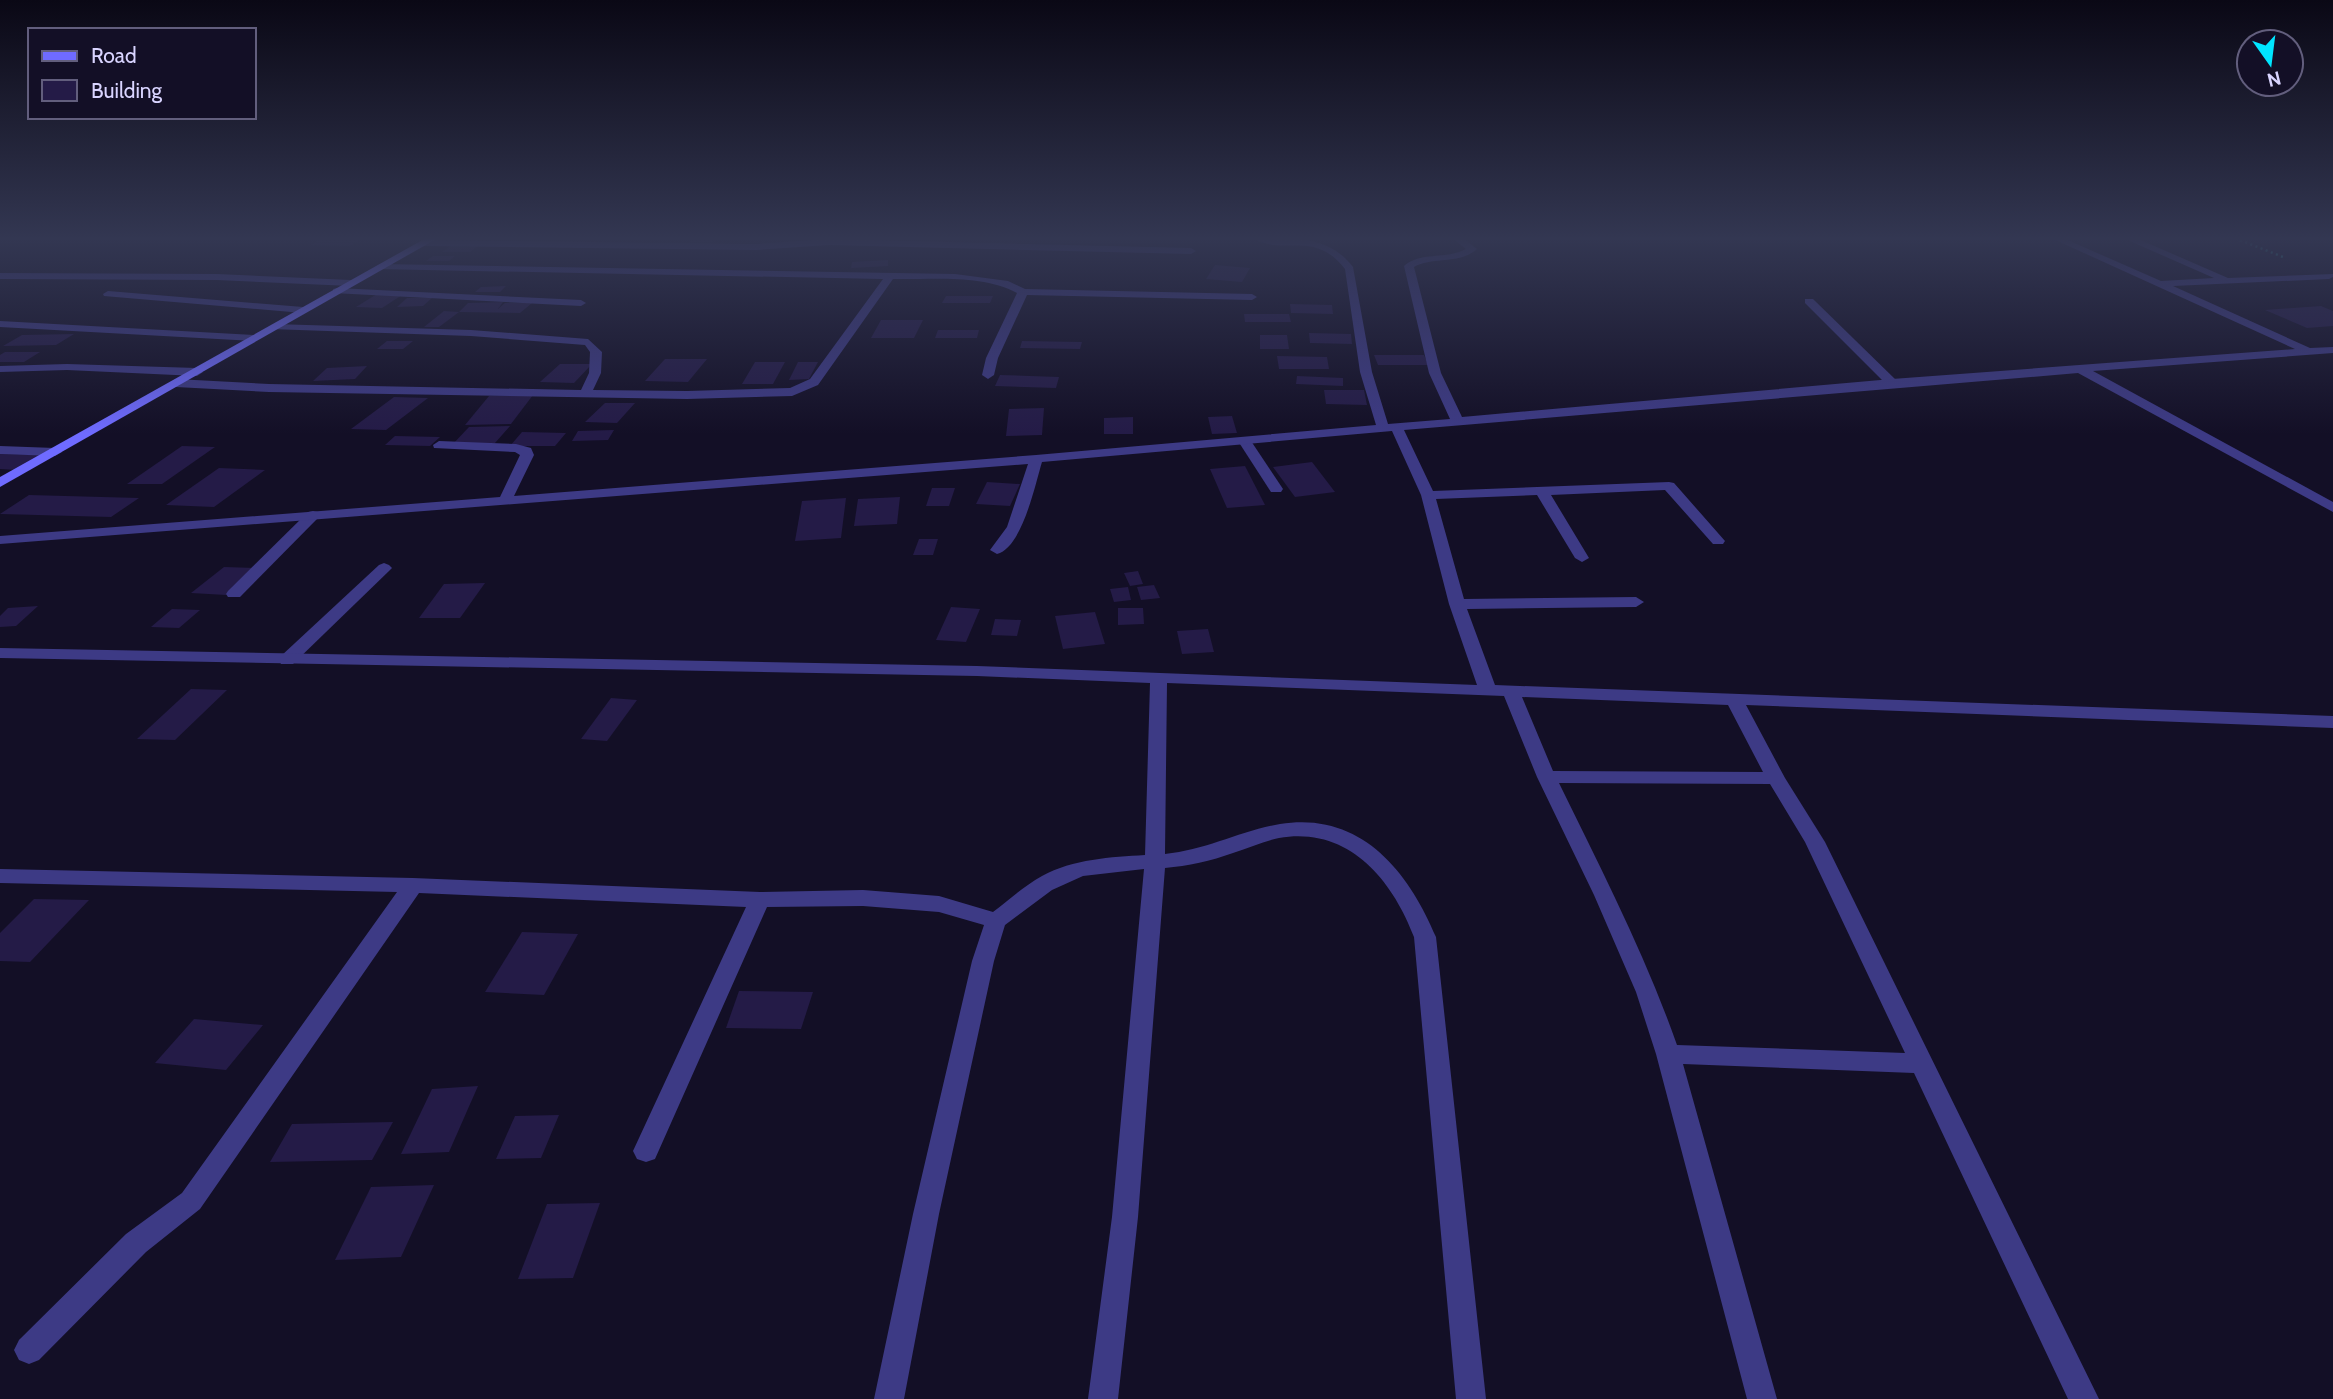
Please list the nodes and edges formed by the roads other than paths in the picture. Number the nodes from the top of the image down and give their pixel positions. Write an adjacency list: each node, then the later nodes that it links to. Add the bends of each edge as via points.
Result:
1 (216, 303): 9 (street)
2 (315, 303): 9 (main road)
3 (870, 303): 21 (street, via 814,382 802,389 768,395)
4 (1018, 303): 18 (street)
5 (1355, 303): 23 (street, via 1366,372)
6 (1418, 303): 22 (street, via 1435,373)
7 (1811, 303): 20 (street)
8 (2198, 303): 14 (street)
9 (303, 310): 11 (main road)
10 (0, 324): 12 (street)
11 (274, 327): 12 (main road); 21 (street, via 588,342 596,352 595,373)
12 (254, 338): 17 (main road)
13 (2333, 350): 14 (street)
14 (2309, 352): 16 (street)
15 (0, 369): 17 (street)
16 (2083, 371): 20 (street); 34 (street)
17 (197, 372): 19 (main road)
18 (988, 375)
19 (177, 383): 21 (street); 27 (main road)
20 (1892, 383): 22 (street)
21 (586, 392)
22 (1457, 421): 23 (street)
23 (1390, 428): 24 (street); 32 (street)
24 (1244, 441): 28 (street); 30 (street)
25 (439, 445): 33 (street, via 526,451)
26 (0, 450): 27 (street)
27 (55, 452): 29 (main road)
28 (1036, 459): 33 (street); 38 (street, via 1014,528)
29 (0, 483)
30 (1276, 489)
31 (1541, 490): 32 (street); 37 (street, via 1669,486); 39 (street)
32 (1428, 495): 43 (street)
33 (505, 500): 35 (street)
34 (2333, 508)
35 (313, 515): 36 (street); 41 (street)
36 (0, 540)
37 (1717, 541)
38 (997, 550)
39 (1582, 558)
40 (384, 568): 45 (street)
41 (234, 594)
42 (1636, 602): 43 (street)
43 (1457, 604): 47 (street)
44 (0, 653): 45 (street)
45 (287, 660): 46 (street)
46 (1159, 678): 47 (street); 52 (street)
47 (1499, 690): 48 (street); 50 (street)
48 (1734, 699): 49 (street); 51 (street)
49 (2333, 722)
50 (1546, 777): 51 (street); 57 (street, via 1647,992)
51 (1776, 778): 58 (street, via 1815,842)
52 (1155, 863): 56 (street, via 1062,876); 62 (street, via 1125,1217); 63 (street, via 1223,851 1283,831 1319,828 1361,846 1404,891 1416,911 1425,937)
53 (0, 876): 54 (street)
54 (413, 885): 55 (street); 60 (street, via 191,1201 136,1243)
55 (760, 900): 56 (street, via 863,898 939,904); 59 (street)
56 (996, 921): 61 (street, via 926,1214)
57 (1668, 1054): 58 (street); 64 (street)
58 (1924, 1064): 65 (street)
59 (646, 1151)
60 (29, 1350)
61 (889, 1399)
62 (1103, 1399)
63 (1471, 1399)
64 (1762, 1399)
65 (2084, 1399)

